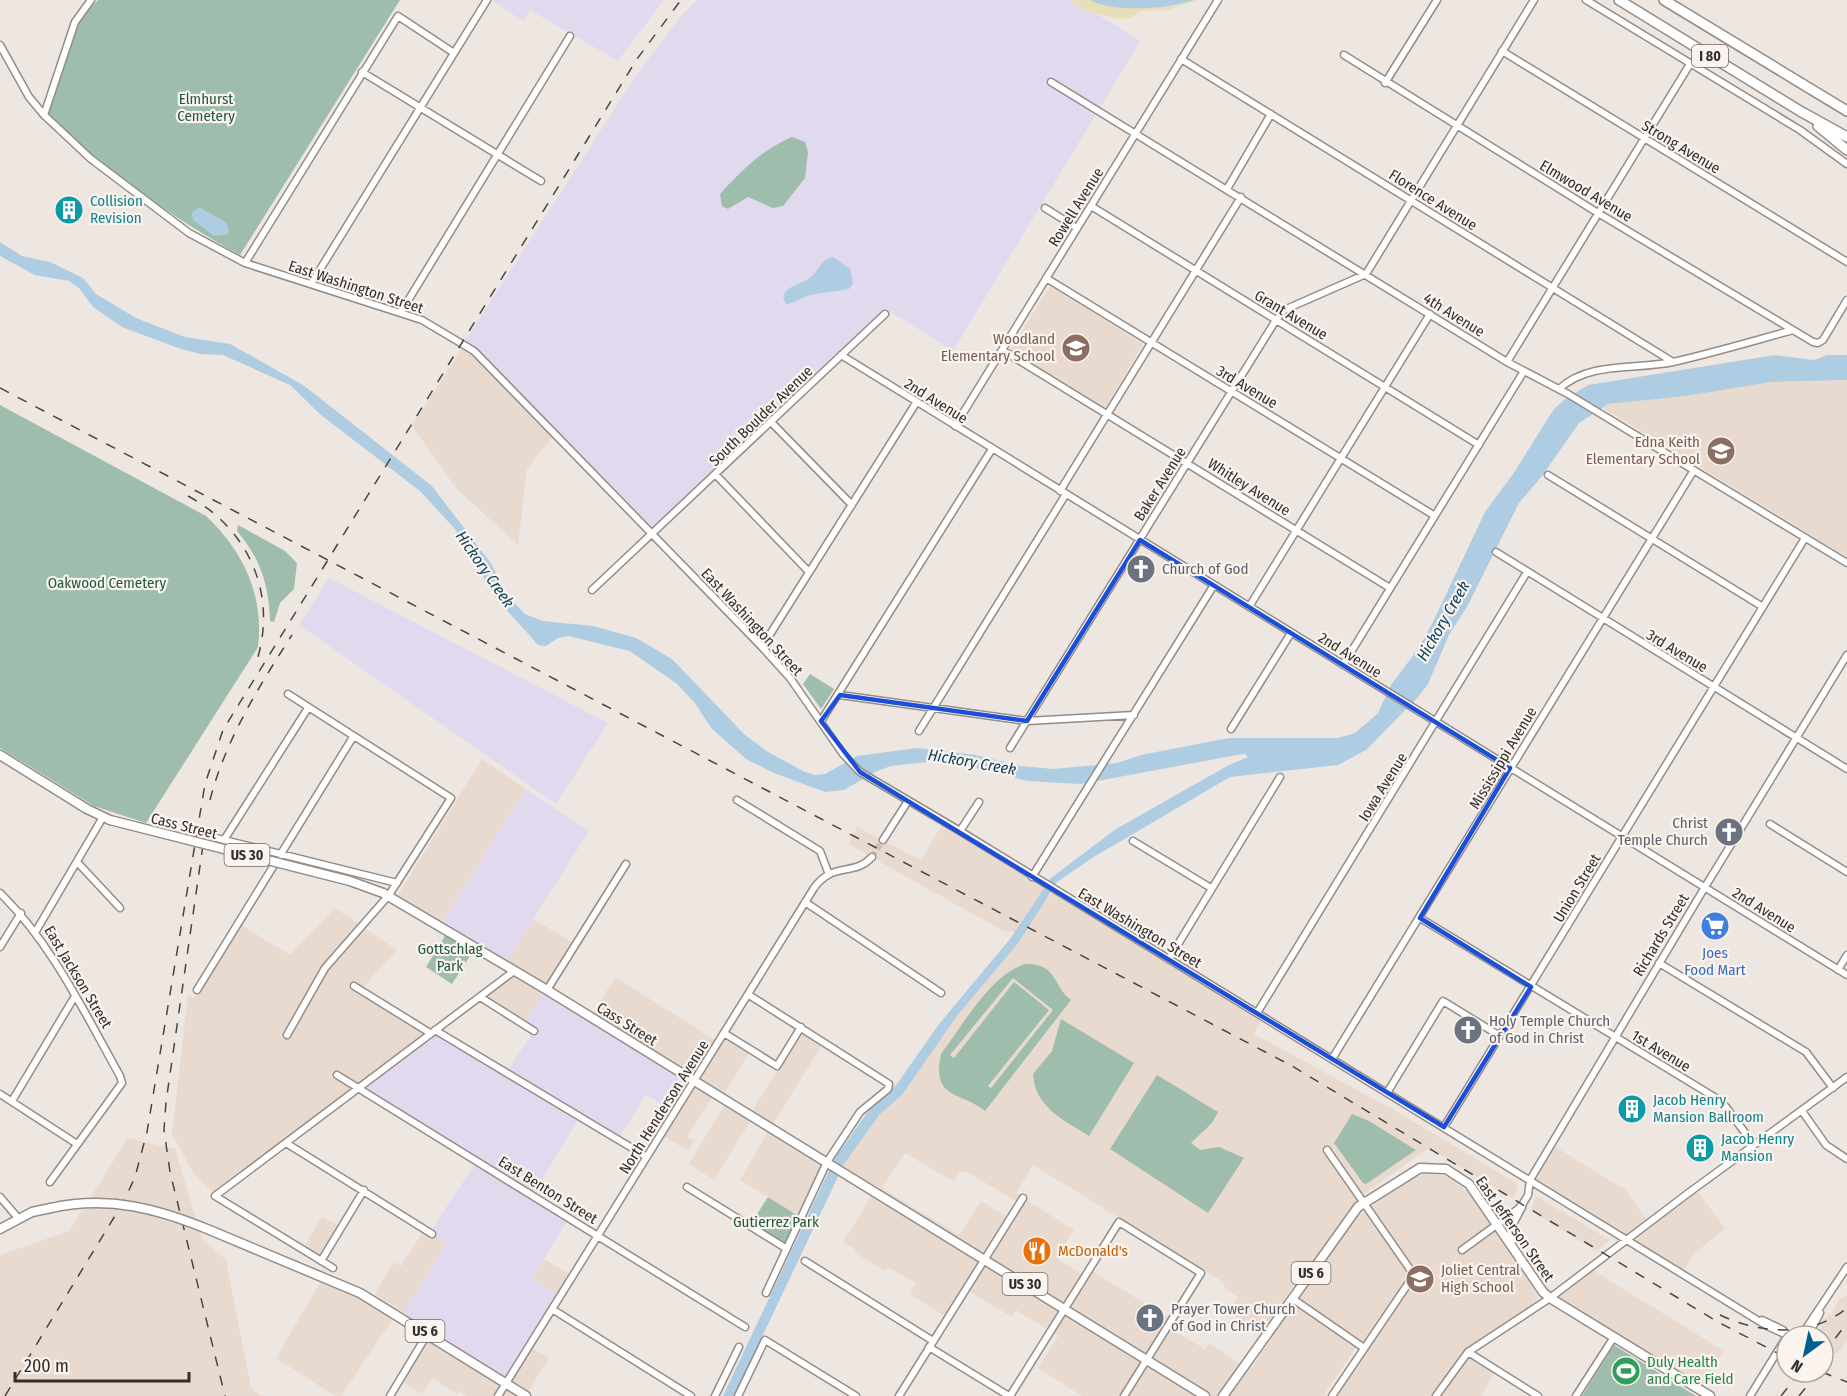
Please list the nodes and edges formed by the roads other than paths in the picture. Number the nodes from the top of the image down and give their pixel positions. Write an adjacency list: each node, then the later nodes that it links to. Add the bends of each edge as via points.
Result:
1 (91, 0): 23 (street, via 75,22)
2 (486, 0): 12 (street)
3 (1218, 0): 14 (street, Rowell Avenue)
4 (1437, 0): 18 (street)
5 (1534, 0): 11 (street)
6 (1586, 0): 15 (street)
7 (1619, 0): 21 (highway, I 80)
8 (1664, 0): 20 (highway, I 80)
9 (570, 36): 29 (street)
10 (0, 45): 23 (street, East Washington Street, via 29,97)
11 (1502, 51): 24 (street); 27 (street, Strong Avenue)
12 (454, 53): 16 (street, via 398,16); 19 (street)
13 (1344, 55): 18 (street, Elmwood Avenue)
14 (1180, 59): 22 (street, Florence Avenue); 25 (street, Rowell Avenue)
15 (1690, 64): 27 (street); 30 (street, via 1800,130)
16 (362, 72): 19 (street); 40 (street)
17 (1051, 82): 25 (street, 4th Avenue)
18 (1385, 82): 24 (street, Elmwood Avenue)
19 (418, 108): 29 (street); 44 (street)
20 (1847, 110)
21 (1800, 111): 26 (highway, I 80); 28 (highway)
22 (1271, 114): 32 (street); 34 (street, Florence Avenue)
23 (44, 115): 40 (street, East Washington Street, via 91,159 165,216)
24 (1456, 126): 34 (street); 37 (street, Elmwood Avenue)
25 (1136, 134): 32 (street, 4th Avenue); 35 (street, Rowell Avenue)
26 (1847, 137)
27 (1644, 139): 37 (street); 39 (street, Strong Avenue)
28 (1847, 150)
29 (499, 154): 31 (street); 47 (street)
30 (1847, 164)
31 (541, 181)
32 (1227, 189): 33 (street, 4th Avenue)
33 (1241, 197): 41 (street); 42 (street, 4th Avenue)
34 (1411, 201): 42 (street); 45 (street, Florence Avenue)
35 (1092, 206): 38 (street, Rowell Avenue); 41 (street, Grant Avenue)
36 (1045, 208): 38 (street)
37 (1598, 213): 45 (street); 51 (street, Elmwood Avenue)
38 (1077, 228): 43 (street, Rowell Avenue)
39 (1847, 262)
40 (245, 263): 44 (street, East Washington Street)
41 (1196, 271): 50 (street, Grant Avenue); 52 (street)
42 (1366, 274): 49 (street, 4th Avenue); 50 (street, Baker Avenue, via 1284,310)
43 (1046, 278): 52 (street, 3rd Avenue); 53 (street, Rowell Avenue)
44 (312, 284): 47 (street, East Washington Street)
45 (1552, 287): 55 (street); 56 (street, Florence Avenue)
46 (1847, 300): 51 (street, Elmwood Avenue, via 1818,344)
47 (401, 312): 76 (street, East Washington Street, via 440,329 485,361)
48 (885, 314): 54 (street, South Boulder Avenue)
49 (1430, 314): 55 (street, 4th Avenue); 58 (street)
50 (1276, 320): 58 (street, Grant Avenue); 60 (street, Baker Avenue)
51 (1793, 330): 56 (street)
52 (1152, 342): 60 (street, 3rd Avenue); 62 (street)
53 (1002, 350): 62 (street, Whitley Avenue); 64 (street, Rowell Avenue)
54 (842, 356): 61 (street, 2nd Avenue); 63 (street, South Boulder Avenue)
55 (1507, 362): 57 (street, 4th Avenue)
56 (1673, 362): 59 (street, via 1595,370 1571,378)
57 (1524, 371): 59 (street, 4th Avenue); 65 (street)
58 (1385, 386): 65 (street, Grant Avenue); 67 (street)
59 (1559, 388): 69 (street, 4th Avenue)
60 (1232, 392): 67 (street, 3rd Avenue); 68 (street, Baker Avenue)
61 (916, 403): 64 (street, 2nd Avenue); 73 (street)
62 (1107, 414): 68 (street, Whitley Avenue); 72 (street)
63 (771, 422): 71 (street, South Boulder Avenue); 73 (street)
64 (955, 426): 66 (street, 2nd Avenue)
65 (1479, 445): 74 (street)
66 (992, 449): 72 (street, 2nd Avenue); 96 (street)
67 (1340, 458): 74 (street, 3rd Avenue); 75 (street)
68 (1187, 463): 75 (street, Whitley Avenue); 78 (street, Baker Avenue)
69 (1694, 470): 77 (street, 4th Avenue); 79 (street, Mississippi Avenue)
70 (1548, 475): 79 (street)
71 (716, 476): 76 (street, South Boulder Avenue); 83 (street)
72 (1063, 493): 78 (street, 2nd Avenue); 97 (street)
73 (852, 505): 83 (street)
74 (1435, 516): 85 (street)
75 (1296, 530): 85 (street, Whitley Avenue); 87 (street)
76 (652, 534): 86 (street, South Boulder Avenue); 91 (street, East Washington Street)
77 (1805, 538): 81 (street, 4th Avenue); 88 (street, Union Street)
78 (1140, 540): 84 (street, 2nd Avenue); 100 (street, Baker Avenue)
79 (1653, 540): 88 (street); 89 (street, Mississippi Avenue)
80 (1496, 552): 82 (street, 3rd Avenue)
81 (1847, 563)
82 (1527, 572): 89 (street, 3rd Avenue); 102 (street, Iowa Avenue)
83 (809, 573): 91 (street)
84 (1214, 585): 87 (street, 2nd Avenue); 99 (street)
85 (1390, 588): 93 (street)
86 (592, 590)
87 (1249, 607): 90 (street, 2nd Avenue)
88 (1763, 607): 94 (street, Union Street)
89 (1602, 620): 94 (street, 3rd Avenue); 109 (street, Mississippi Avenue)
90 (1291, 633): 93 (street, 2nd Avenue); 103 (street)
91 (762, 646): 101 (street, East Washington Street)
92 (1847, 656): 106 (street, Richards Street)
93 (1343, 664): 102 (street, 2nd Avenue)
94 (1713, 687): 106 (street, 3rd Avenue); 118 (street, Union Street)
95 (288, 694): 98 (street)
96 (840, 695): 97 (street); 101 (street)
97 (934, 707): 100 (street); 104 (street)
98 (308, 708): 105 (street); 120 (street)
99 (1134, 715): 100 (street); 129 (street)
100 (1027, 721): 107 (street, Baker Avenue)
101 (821, 722): 113 (street, East Washington Street, via 843,754 871,780)
102 (1437, 722): 109 (street, 2nd Avenue); 155 (street, Iowa Avenue)
103 (1231, 729)
104 (918, 731)
105 (353, 737): 123 (street); 130 (street, via 451,798)
106 (1796, 738): 110 (street, 3rd Avenue); 131 (street, Richards Street)
107 (1010, 748)
108 (0, 755): 115 (main road, Cass Street / US 30)
109 (1510, 768): 118 (street, 2nd Avenue); 138 (street, Mississippi Avenue)
110 (1847, 769)
111 (1280, 777): 132 (street)
112 (737, 800): 127 (street, via 820,851)
113 (908, 801): 117 (street, East Washington Street); 121 (street)
114 (979, 802): 117 (street)
115 (107, 819): 125 (street); 134 (main road, Cass Street / US 30, bridge, via 350,881)
116 (1770, 824): 128 (street)
117 (960, 831): 129 (street, East Washington Street)
118 (1622, 836): 131 (street, 2nd Avenue); 148 (street, Union Street)
119 (216, 838): 120 (street)
120 (224, 840): 123 (street)
121 (883, 840)
122 (1132, 841): 132 (street)
123 (281, 855): 130 (street); 149 (street)
124 (872, 857): 127 (street, via 857,867)
125 (78, 863): 136 (street); 139 (street)
126 (626, 864): 150 (street)
127 (828, 872): 135 (street, North Henderson Avenue)
128 (1847, 872)
129 (1032, 877): 142 (street, East Washington Street)
130 (397, 883): 134 (street)
131 (1705, 887): 143 (street, Richards Street); 144 (street, 2nd Avenue)
132 (1211, 888): 142 (street)
133 (0, 893): 137 (street, East Jackson Street)
134 (386, 894): 145 (main road, Cass Street / US 30); 160 (street, via 325,968)
135 (805, 902): 151 (street); 152 (street, North Henderson Avenue)
136 (120, 908)
137 (21, 913): 139 (street, East Jackson Street); 140 (street)
138 (1420, 918): 148 (street, 1st Avenue); 163 (street, Mississippi Avenue)
139 (36, 931): 153 (street, East Jackson Street)
140 (0, 947)
141 (1847, 955): 144 (street)
142 (1169, 959): 155 (street, East Washington Street)
143 (1659, 963): 162 (street, Richards Street); 168 (street, via 1806,1052)
144 (1838, 970): 146 (street, 2nd Avenue)
145 (514, 971): 150 (main road, Cass Street / US 30); 154 (street)
146 (1847, 975)
147 (354, 986): 157 (street)
148 (1531, 987): 161 (street, Union Street); 162 (street, 1st Avenue)
149 (197, 990)
150 (547, 990): 166 (main road, Cass Street / US 30)
151 (941, 993)
152 (749, 995): 156 (street); 159 (street, North Henderson Avenue)
153 (75, 996): 171 (street); 175 (street, East Jackson Street, via 122,1083)
154 (480, 997): 157 (street); 158 (street)
155 (1257, 1013): 163 (street, East Washington Street)
156 (801, 1027): 159 (street, via 777,1066); 180 (street, via 890,1084 860,1112)
157 (433, 1031): 167 (street); 178 (street)
158 (534, 1031)
159 (724, 1033): 166 (street, North Henderson Avenue)
160 (287, 1035)
161 (1500, 1036): 169 (street, via 1443,1001); 173 (street, Union Street)
162 (1614, 1038): 176 (street, 1st Avenue, via 1716,1098); 181 (street, Richards Street)
163 (1332, 1059): 169 (street, East Washington Street)
164 (338, 1075): 167 (street, East Benton Street)
165 (1847, 1077): 168 (street)
166 (694, 1081): 178 (street, North Henderson Avenue); 180 (main road, Cass Street / US 30)
167 (359, 1087): 174 (street); 193 (street, East Benton Street)
168 (1833, 1088): 172 (street)
169 (1387, 1093): 173 (street, East Washington Street)
170 (0, 1094): 171 (street)
171 (12, 1101): 175 (street)
172 (1802, 1112): 176 (street); 179 (street, via 1826,1145)
173 (1444, 1127): 181 (street, East Washington Street)
174 (286, 1143): 184 (street); 199 (street, via 215,1196)
175 (77, 1144): 182 (street)
176 (1754, 1145): 194 (street)
177 (1327, 1150): 187 (street)
178 (647, 1157): 193 (street, North Henderson Avenue)
179 (1847, 1159)
180 (827, 1162): 196 (street); 198 (main road, Cass Street / US 30)
181 (1530, 1180): 188 (street, Richards Street); 194 (street, East Washington Street)
182 (50, 1182)
183 (687, 1187): 196 (street)
184 (364, 1190): 192 (street); 199 (street)
185 (0, 1197): 189 (street)
186 (1023, 1198): 198 (street)
187 (1363, 1203): 190 (main road, East Jefferson Street / US 6, via 1416,1169 1435,1167 1456,1174 1474,1191); 205 (main road, US 6); 215 (street, via 1414,1275)
188 (1521, 1207): 190 (street); 195 (main road, via 1510,1230)
189 (18, 1218): 191 (main road, US 6); 211 (main road, US 6, bridge, via 86,1202 163,1212 341,1284)
190 (1497, 1224): 195 (main road, East Jefferson Street / US 6); 197 (street)
191 (0, 1229)
192 (432, 1234)
193 (598, 1236): 207 (street, North Henderson Avenue); 210 (street, East Benton Street)
194 (1628, 1239): 204 (street); 209 (street, East Washington Street)
195 (1511, 1245): 204 (main road, East Jefferson Street / US 6)
196 (786, 1249): 203 (street)
197 (1462, 1250)
198 (984, 1258): 206 (main road, Cass Street / US 30); 213 (street)
199 (321, 1261): 202 (street)
200 (805, 1261): 213 (street)
201 (1847, 1267): 208 (street)
202 (333, 1268)
203 (766, 1293)
204 (1550, 1298): 212 (main road, East Jefferson Street / US 6); 216 (street)
205 (1293, 1299): 215 (street); 231 (main road, US 6)
206 (1064, 1308): 218 (main road, Cass Street / US 30); 218 (street, via 1119,1222 1201,1273); 228 (street)
207 (552, 1309): 219 (street, North Henderson Avenue); 223 (street)
208 (1814, 1324)
209 (1775, 1326)
210 (745, 1328)
211 (428, 1333): 219 (main road, US 6); 220 (street)
212 (1614, 1337): 235 (street); 236 (main road, East Jefferson Street / US 6)
213 (931, 1344): 227 (street); 228 (street)
214 (739, 1347): 224 (street)
215 (1364, 1348): 232 (street)
216 (1468, 1352): 233 (street); 234 (street)
217 (1775, 1357): 237 (street)
218 (1147, 1359): 229 (street); 230 (main road, Cass Street / US 30)
219 (506, 1383): 221 (street, North Henderson Avenue); 222 (main road, US 6)
220 (390, 1396)
221 (498, 1396)
222 (526, 1396)
223 (691, 1396)
224 (715, 1396)
225 (738, 1396): 226 (street, via 765,1340)
226 (856, 1396)
227 (899, 1396)
228 (1009, 1396)
229 (1124, 1396)
230 (1205, 1396)
231 (1223, 1396)
232 (1332, 1396)
233 (1436, 1396)
234 (1538, 1396)
235 (1576, 1396)
236 (1710, 1396)
237 (1750, 1396)

